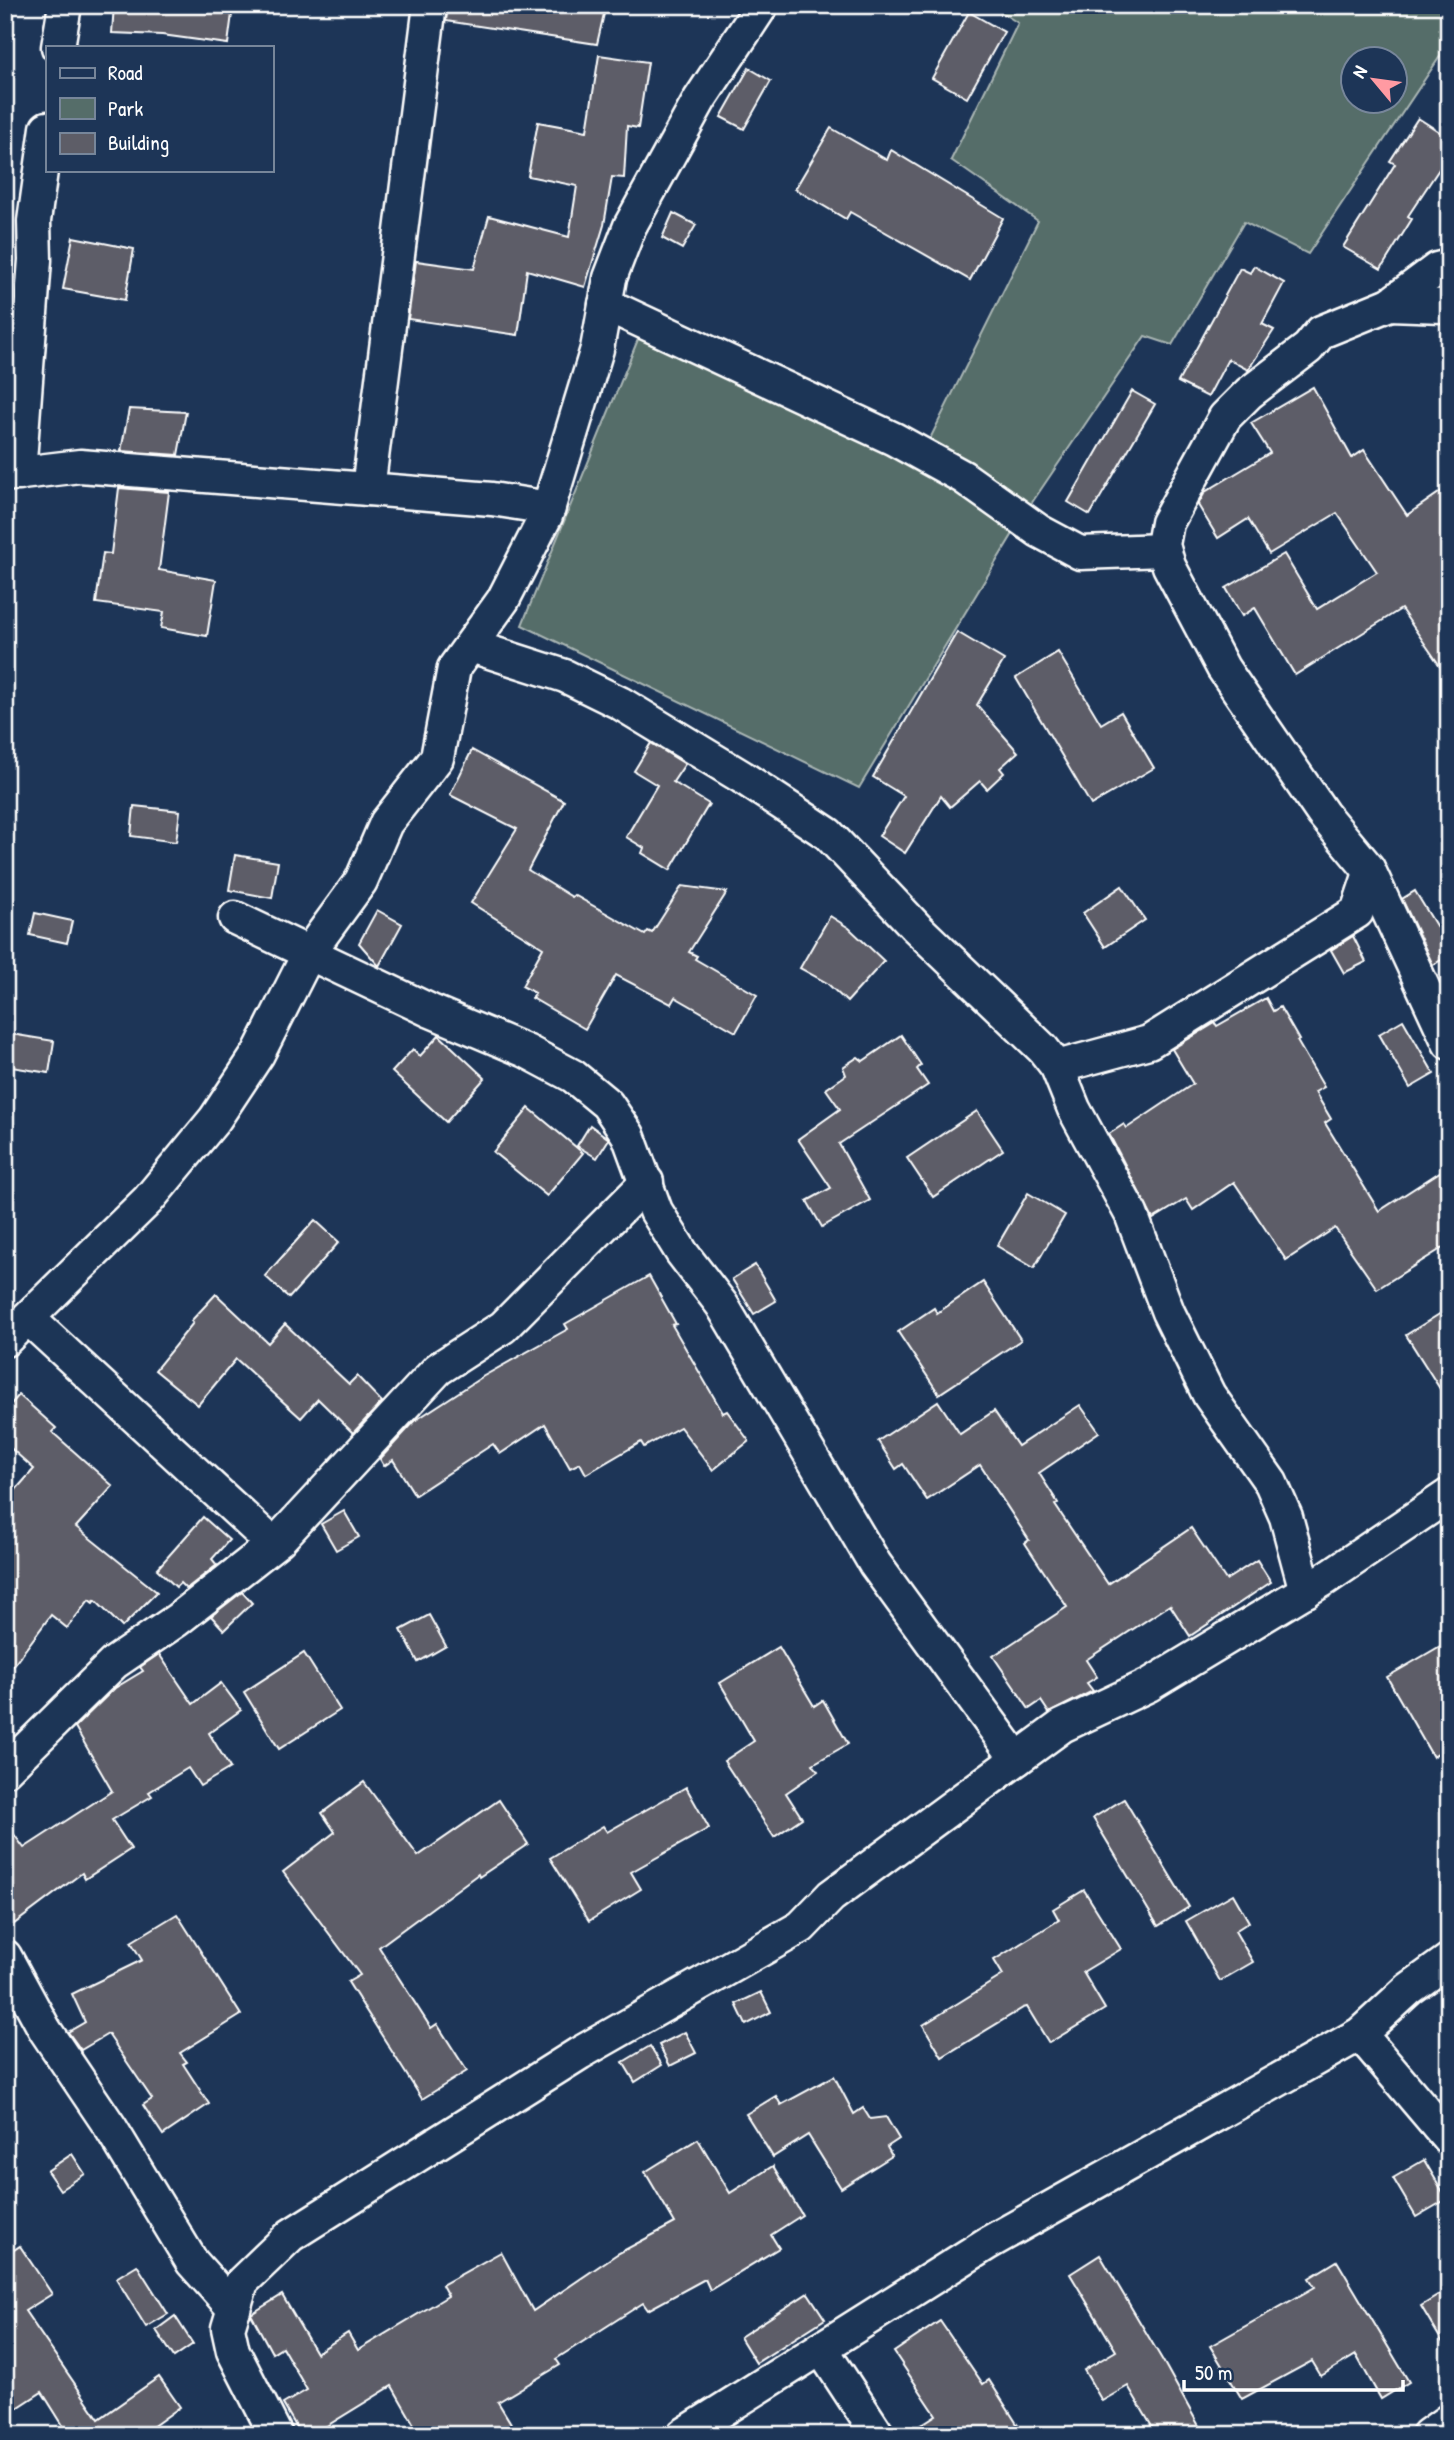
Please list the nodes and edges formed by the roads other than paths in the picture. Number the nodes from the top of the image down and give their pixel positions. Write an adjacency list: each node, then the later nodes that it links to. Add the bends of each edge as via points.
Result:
1 (65, 5): 4 (street)
2 (430, 5): 11 (street)
3 (762, 5): 8 (street, via 700,99 630,226 610,278)
4 (58, 46)
5 (46, 135): 10 (street)
6 (1449, 266): 9 (street, via 1437,269)
7 (1447, 303): 9 (street)
8 (606, 304): 12 (street); 13 (street, via 894,439 963,477 1039,531 1080,553)
9 (1391, 304): 13 (street, via 1321,332 1225,418 1167,523)
10 (12, 475): 11 (street, via 80,466)
11 (368, 489): 12 (street)
12 (549, 508): 14 (street, via 503,600)
13 (1164, 550): 15 (street, via 1223,668 1323,814)
14 (471, 646): 19 (street, via 454,668 437,758 386,823 361,880); 21 (street, via 565,676 620,704 828,834)
15 (1370, 873): 16 (street); 18 (street)
16 (1357, 912): 18 (street); 21 (street, via 1149,1042)
17 (234, 918): 19 (street)
18 (1395, 926): 20 (street)
19 (310, 951): 22 (street, via 573,1076 607,1104 628,1135); 23 (street, via 258,1055 215,1119 148,1200)
20 (1445, 1025)
21 (1057, 1067): 27 (street, via 1074,1109 1131,1214 1168,1312 1209,1395 1271,1483 1286,1517)
22 (647, 1182): 26 (street, via 503,1327 438,1369); 28 (street, via 656,1211 722,1305 875,1564)
23 (29, 1319): 24 (street); 26 (street)
24 (5, 1340)
25 (1449, 1495): 27 (street)
26 (274, 1544): 29 (street, via 114,1663)
27 (1306, 1591): 28 (street, via 1150,1685 1062,1726)
28 (1017, 1759): 34 (street, via 831,1896 801,1927 580,2053 291,2235 242,2282)
29 (5, 1770)
30 (5, 1956): 34 (street, via 45,2031 111,2128 192,2262)
31 (1449, 1960): 32 (street)
32 (1360, 2034): 33 (street); 35 (street, via 988,2244)
33 (1449, 2139)
34 (234, 2309): 37 (street, via 228,2328 233,2351)
35 (821, 2348): 38 (street); 39 (street)
36 (1449, 2420): 40 (street)
37 (276, 2435)
38 (683, 2435)
39 (878, 2435)
40 (1428, 2435)

